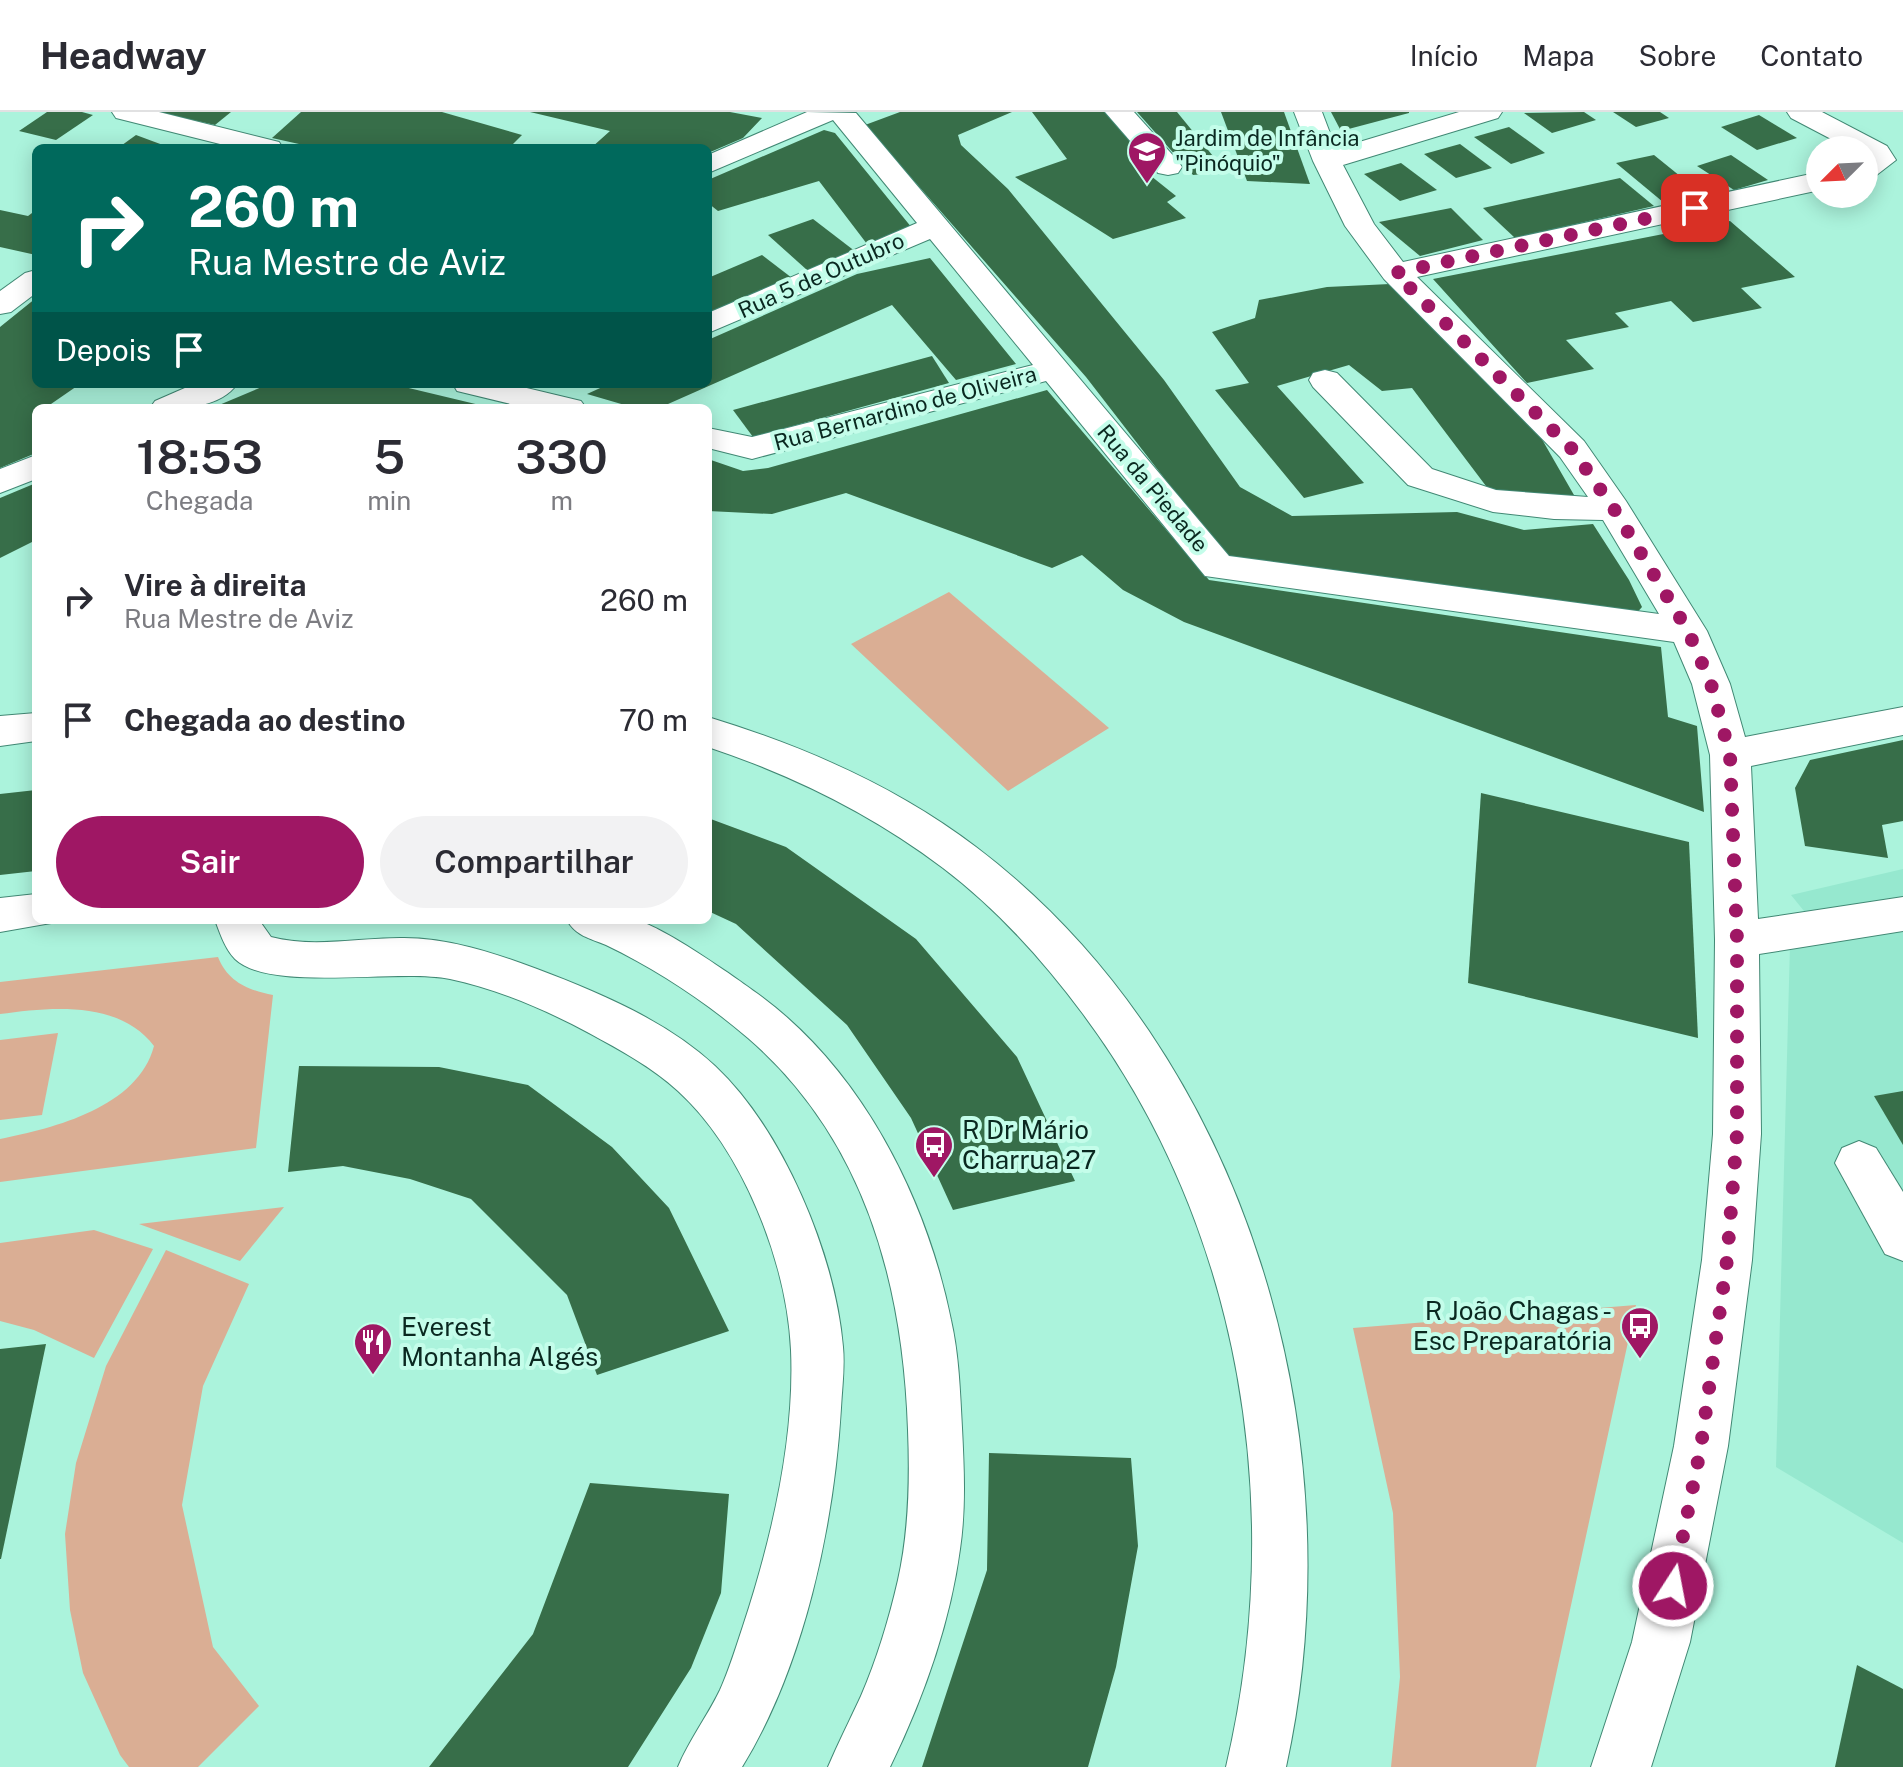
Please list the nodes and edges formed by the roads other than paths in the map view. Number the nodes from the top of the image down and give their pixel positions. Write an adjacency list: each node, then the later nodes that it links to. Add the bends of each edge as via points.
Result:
1 (126, 112): 9 (street)
2 (1119, 112): 12 (street)
3 (1308, 112): 10 (street)
4 (1488, 112): 10 (street)
5 (1801, 112): 8 (street)
6 (838, 114): 11 (street); 14 (street, Rua da Piedade)
7 (251, 120): 9 (street)
8 (1847, 136)
9 (221, 143)
10 (1327, 161): 16 (street, via 1360,226)
11 (712, 163)
12 (1168, 167)
13 (1806, 184): 16 (street)
14 (934, 226): 20 (street, Rua 5 de Outubro); 21 (street, Rua da Piedade)
15 (0, 265): 17 (street)
16 (1395, 273): 32 (street, via 1572,449)
17 (32, 275)
18 (32, 279): 19 (street)
19 (0, 305)
20 (712, 322)
21 (1056, 369): 29 (street, Rua Bernardino de Oliveira, via 752,448); 33 (street, Rua da Piedade, via 1218,567)
22 (1325, 380): 32 (street, via 1420,477 1493,501)
23 (212, 388): 27 (street)
24 (485, 388): 26 (street)
25 (561, 388): 26 (street)
26 (533, 400): 28 (street)
27 (176, 404)
28 (551, 404)
29 (712, 439)
30 (32, 468): 31 (street)
31 (0, 482)
32 (1614, 509): 33 (street)
33 (1688, 631): 38 (street, via 1711,684)
34 (1903, 721): 38 (street)
35 (32, 727): 36 (street)
36 (0, 731)
37 (712, 733): 49 (street, via 800,765 879,803 991,883 1072,968 1158,1085 1228,1242 1249,1304 1267,1386 1279,1607)
38 (1730, 755): 44 (street)
39 (32, 911): 41 (street)
40 (1903, 914): 44 (street)
41 (0, 915)
42 (598, 924): 48 (street, via 663,954 733,999 793,1052 838,1108 882,1186 911,1256 927,1323 933,1393 932,1550 904,1660)
43 (256, 931): 47 (street, via 292,958 421,956 465,965 593,1012 689,1072 742,1132 776,1195 802,1270 817,1347 813,1433 804,1507 784,1587 744,1704)
44 (1737, 940): 50 (street, via 1737,1134 1708,1400 1661,1642)
45 (1859, 1163): 46 (street)
46 (1903, 1238)
47 (708, 1767)
48 (858, 1767)
49 (1256, 1767)
50 (1621, 1767)

